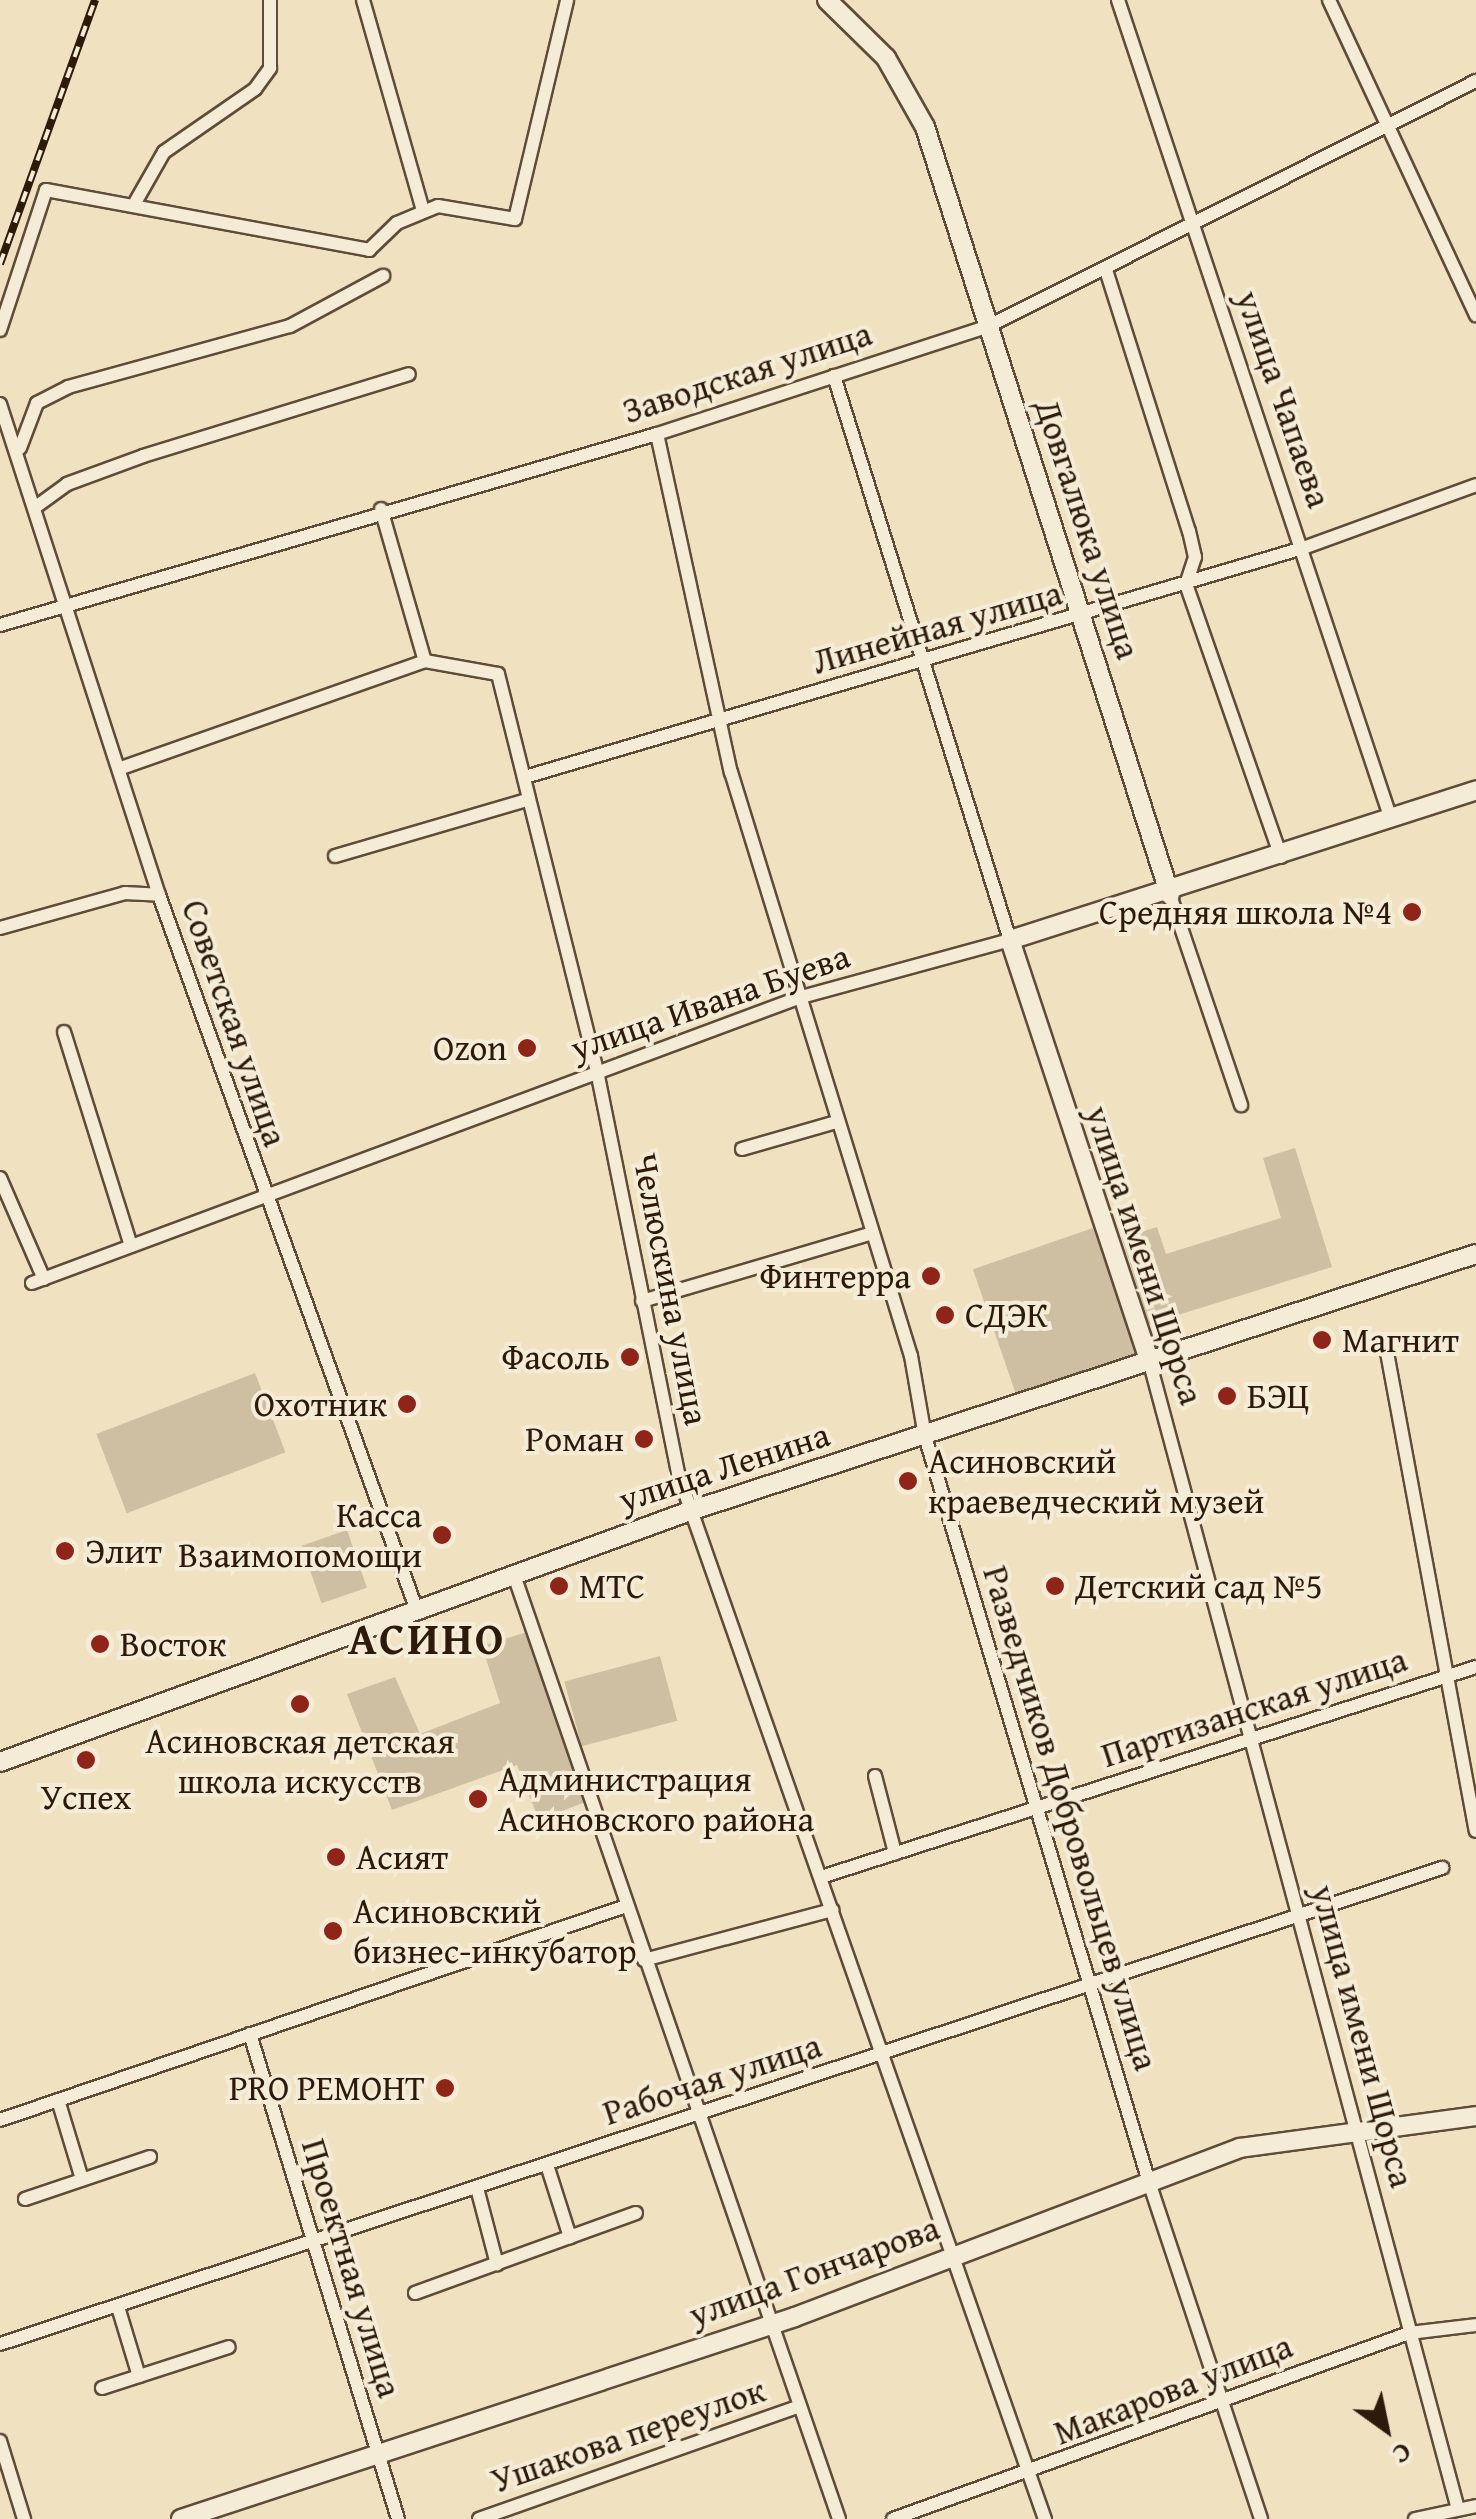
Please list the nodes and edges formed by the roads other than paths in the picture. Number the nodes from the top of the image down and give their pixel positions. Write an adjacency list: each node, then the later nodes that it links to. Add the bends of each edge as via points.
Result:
1 (270, 0): 9 (street, via 270,68 255,90 164,152)
2 (363, 0): 10 (street)
3 (567, 0): 10 (street, via 515,219)
4 (827, 0): 15 (street, Довгалюка улица, via 906,85)
5 (1118, 0): 11 (street, улица Чапаева)
6 (1329, 0): 8 (street)
7 (1476, 81): 8 (street, Заводская улица)
8 (1383, 126): 11 (street, Заводская улица); 14 (street)
9 (136, 201): 10 (street, via 369,250); 16 (street, via 46,190)
10 (423, 210)
11 (1195, 228): 12 (street, Заводская улица); 25 (street, улица Чапаева)
12 (1106, 270): 15 (street, Заводская улица); 26 (street, via 1196,557)
13 (383, 276): 21 (street, via 290,326 68,386 37,403)
14 (1476, 316)
15 (989, 326): 18 (street, Заводская улица); 28 (street, Довгалюка улица)
16 (0, 330)
17 (409, 374): 23 (street, via 143,456 67,484)
18 (834, 376): 20 (street, Заводская улица); 30 (street, улица имени Щорса)
19 (0, 404): 21 (street, Советская улица)
20 (657, 434): 24 (street, Заводская улица); 32 (street, Разведчиков Добровольцев улица)
21 (20, 448): 23 (street, Советская улица)
22 (1476, 485): 25 (street, Линейная улица)
23 (37, 506): 27 (street, Советская улица)
24 (381, 509): 27 (street, Заводская улица); 31 (street)
25 (1303, 548): 26 (street, Линейная улица); 37 (street, улица Чапаева)
26 (1186, 584): 28 (street, Линейная улица); 39 (street)
27 (66, 605): 29 (street, Заводская улица); 33 (street, Советская улица)
28 (1081, 616): 30 (street, Линейная улица); 40 (street, Довгалюка улица)
29 (0, 625)
30 (920, 657): 32 (street, Линейная улица); 43 (street, улица имени Щорса)
31 (425, 661): 33 (street); 34 (street, Челюскина улица, via 498,674)
32 (721, 726): 34 (street, Линейная улица); 44 (street, Разведчиков Добровольцев улица)
33 (124, 767): 41 (street, Советская улица)
34 (525, 777): 36 (street, Челюскина улица)
35 (1476, 790): 37 (street, улица Ивана Буева)
36 (527, 800): 38 (street); 46 (street, Челюскина улица)
37 (1391, 819): 39 (street, улица Ивана Буева)
38 (336, 856)
39 (1280, 857): 40 (street, улица Ивана Буева)
40 (1170, 895): 43 (street, улица Ивана Буева); 47 (street, Довгалюка улица)
41 (159, 896): 42 (street, via 125,893); 51 (street, Советская улица)
42 (0, 928)
43 (1010, 940): 44 (street, улица Ивана Буева); 57 (street, улица имени Щорса)
44 (798, 998): 46 (street, улица Ивана Буева); 48 (street, Разведчиков Добровольцев улица)
45 (64, 1032): 53 (street)
46 (598, 1076): 51 (street, улица Ивана Буева); 55 (street, Челюскина улица)
47 (1241, 1105)
48 (836, 1122): 49 (street); 52 (street, Разведчиков Добровольцев улица)
49 (742, 1150)
50 (0, 1178): 53 (street, улица Ивана Буева, via 38,1281)
51 (264, 1196): 53 (street, улица Ивана Буева); 61 (street, Советская улица)
52 (870, 1234): 55 (street); 58 (street, Разведчиков Добровольцев улица, via 912,1356)
53 (131, 1246)
54 (1476, 1254): 57 (street, улица Ленина)
55 (642, 1301): 59 (street, Челюскина улица)
56 (1386, 1347): 63 (street)
57 (1149, 1360): 58 (street, улица Ленина); 64 (street, улица имени Щорса)
58 (925, 1436): 59 (street, улица Ленина); 67 (street, Разведчиков Добровольцев улица)
59 (690, 1511): 60 (street, улица Ленина); 71 (street, Челюскина улица)
60 (514, 1575): 61 (street, улица Ленина); 72 (street)
61 (417, 1610): 65 (street, улица Ленина)
62 (1476, 1667): 63 (street, Партизанская улица)
63 (1446, 1677): 64 (street, Партизанская улица); 68 (street)
64 (1250, 1741): 67 (street, Партизанская улица); 74 (street, улица имени Щорса)
65 (0, 1762)
66 (875, 1776): 69 (street)
67 (1038, 1807): 69 (street, Партизанская улица); 76 (street, Разведчиков Добровольцев улица)
68 (1476, 1831)
69 (895, 1853): 71 (street, Партизанская улица)
70 (1442, 1868): 74 (street, Рабочая улица)
71 (821, 1877): 73 (street, Челюскина улица)
72 (626, 1906): 75 (street); 77 (street)
73 (832, 1910): 75 (street); 78 (street, Челюскина улица)
74 (1297, 1910): 76 (street, Рабочая улица); 83 (street, улица имени Щорса)
75 (644, 1960): 81 (street)
76 (1090, 1982): 78 (street, Рабочая улица); 87 (street, Разведчиков Добровольцев улица)
77 (250, 2034): 79 (street); 92 (street, Проектная улица)
78 (880, 2054): 81 (street, Рабочая улица); 93 (street, Челюскина улица)
79 (58, 2100): 82 (street); 86 (street)
80 (1476, 2116): 83 (street, улица Гончарова)
81 (696, 2117): 85 (street, Рабочая улица); 98 (street)
82 (0, 2120)
83 (1355, 2130): 87 (street, улица Гончарова, via 1240,2148); 99 (street, улица имени Щорса)
84 (150, 2156): 86 (street)
85 (547, 2165): 88 (street, Рабочая улица); 91 (street)
86 (82, 2179): 89 (street)
87 (1148, 2179): 93 (street, улица Гончарова); 104 (street, Разведчиков Добровольцев улица)
88 (477, 2188): 92 (street, Рабочая улица); 94 (street)
89 (25, 2199)
90 (636, 2213): 91 (street)
91 (570, 2237): 94 (street)
92 (314, 2241): 96 (street, Рабочая улица); 107 (street, Проектная улица)
93 (947, 2258): 98 (street, улица Гончарова); 108 (street, Челюскина улица)
94 (496, 2264): 95 (street)
95 (415, 2293)
96 (118, 2306): 100 (street, Рабочая улица); 102 (street)
97 (1476, 2325): 99 (street, Макарова улица)
98 (766, 2326): 105 (street); 107 (street, улица Гончарова)
99 (1409, 2333): 104 (street, Макарова улица); 110 (street, улица имени Щорса)
100 (0, 2344)
101 (228, 2346): 102 (street)
102 (139, 2376): 103 (street)
103 (102, 2388)
104 (1221, 2403): 108 (street, Макарова улица); 118 (street, Разведчиков Добровольцев улица)
105 (797, 2407): 114 (street, Ушакова переулок); 115 (street)
106 (0, 2442): 111 (street)
107 (376, 2454): 112 (street, улица Гончарова); 113 (street, Проектная улица)
108 (1029, 2475): 116 (street, Макарова улица); 117 (street, Челюскина улица)
109 (1476, 2506): 110 (street)
110 (1458, 2509): 119 (street)
111 (24, 2519)
112 (181, 2519)
113 (398, 2519)
114 (478, 2519)
115 (840, 2519)
116 (893, 2519)
117 (1045, 2519)
118 (1261, 2519)
119 (1416, 2519)

